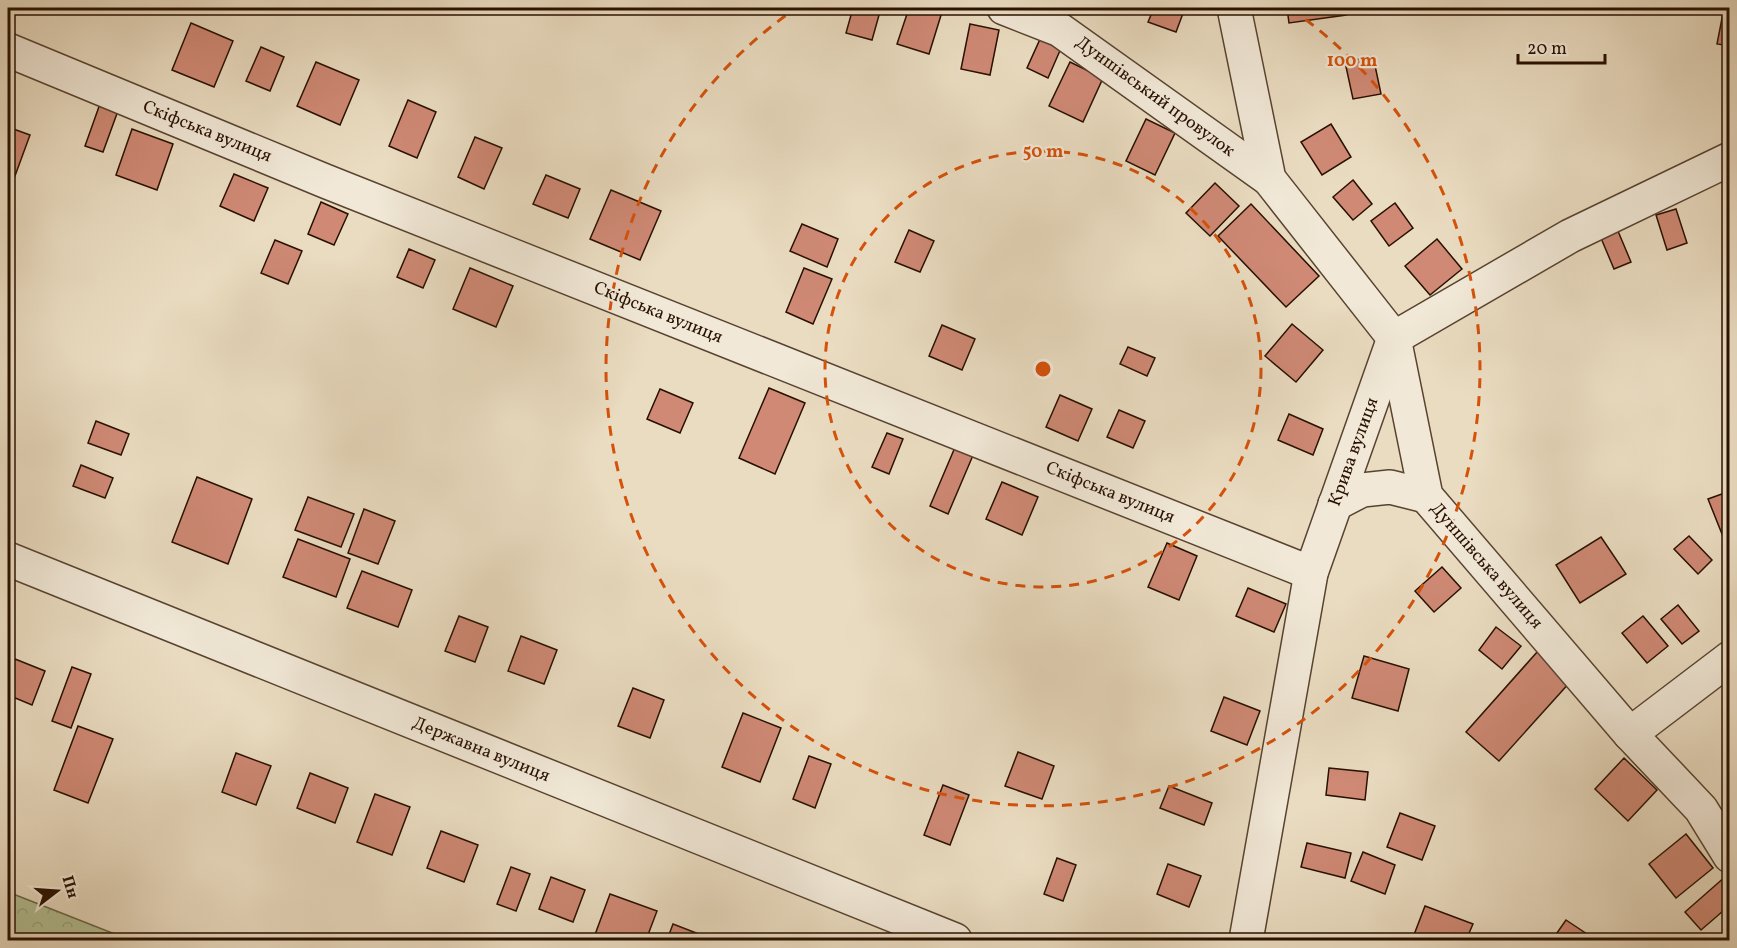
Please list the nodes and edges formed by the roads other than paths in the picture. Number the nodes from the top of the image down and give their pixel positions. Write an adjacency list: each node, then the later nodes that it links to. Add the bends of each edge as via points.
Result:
1 (1004, 8): 5 (street, Дуншівський провулок, via 1060,30)
2 (1234, 8): 5 (street, Дуншівська вулиця)
3 (8, 50): 10 (street, Скіфська вулиця, via 325,181)
4 (1730, 159): 6 (street, via 1570,236)
5 (1269, 179): 6 (street, Дуншівська вулиця)
6 (1394, 338): 7 (street, Дуншівська вулиця); 8 (street, Крива вулиця)
7 (1426, 496): 8 (street, via 1390,487 1362,490); 12 (street, Дуншівська вулиця)
8 (1335, 504): 10 (street, Крива вулиця)
9 (8, 559): 14 (street, Державна вулиця)
10 (1311, 573): 15 (street, Крива вулиця)
11 (1730, 658): 12 (street)
12 (1630, 734): 13 (street, Дуншівська вулиця, via 1701,808)
13 (1730, 856)
14 (955, 940)
15 (1246, 940)

